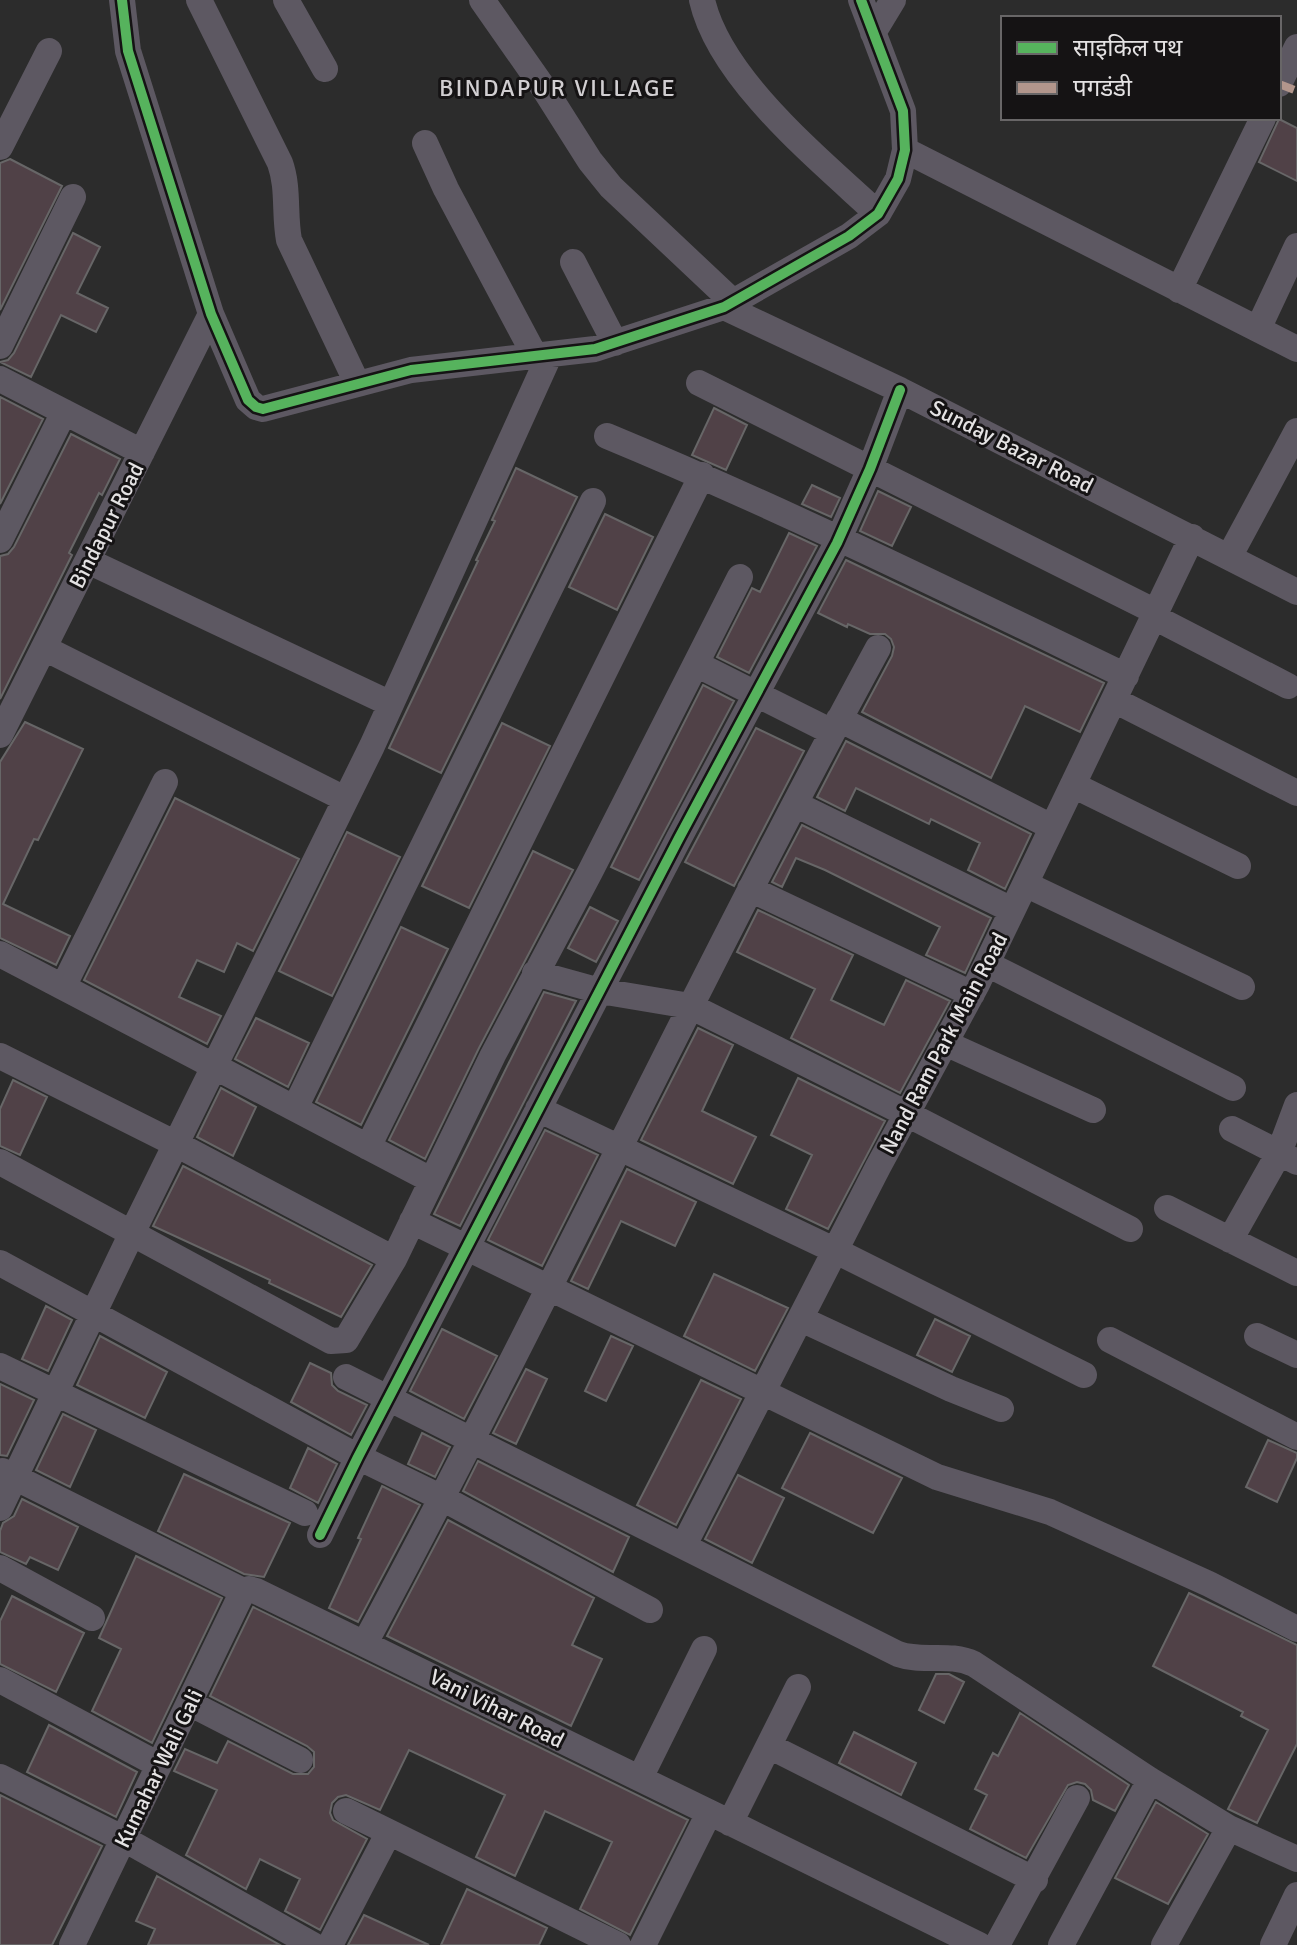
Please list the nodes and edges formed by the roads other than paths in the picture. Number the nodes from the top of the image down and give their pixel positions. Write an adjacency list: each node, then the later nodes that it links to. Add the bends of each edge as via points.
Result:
1 (199, 0): 30 (street, via 280,163 289,240)
2 (286, 0): 11 (street)
3 (702, 0): 18 (street, via 716,40 750,88)
4 (861, 0): 8 (street)
5 (893, 0): 8 (street)
6 (119, 2): 23 (street, via 128,51)
7 (491, 3): 22 (street, Sunday Bazar Road, via 590,161)
8 (873, 33): 16 (street, via 903,111)
9 (1297, 47): 12 (street)
10 (49, 51): 15 (street)
11 (325, 69)
12 (1281, 80)
13 (1262, 120): 21 (street)
14 (425, 143): 28 (street, via 446,189)
15 (0, 147)
16 (905, 150): 18 (street, via 898,179); 21 (street)
17 (73, 197): 26 (street)
18 (878, 214): 22 (street)
19 (1297, 246): 24 (street)
20 (573, 262): 25 (street)
21 (1179, 290): 24 (street)
22 (728, 304): 25 (street); 32 (street, Sunday Bazar Road)
23 (211, 314): 30 (street, via 248,400 256,407 270,408); 36 (street, Bindapur Road)
24 (1258, 329): 27 (street)
25 (615, 343): 28 (street)
26 (0, 346)
27 (1297, 349)
28 (543, 355): 30 (street, via 411,370); 55 (street)
29 (0, 379): 33 (street)
30 (357, 383)
31 (699, 383): 37 (street)
32 (900, 390): 37 (street); 40 (street, Sunday Bazar Road)
33 (64, 412): 36 (street); 42 (street)
34 (1297, 431): 43 (street)
35 (607, 436): 38 (street)
36 (142, 452): 44 (street, Bindapur Road)
37 (870, 469): 41 (street); 47 (street)
38 (702, 475): 41 (street); 87 (street)
39 (593, 501): 81 (street)
40 (1192, 537): 43 (street, Sunday Bazar Road); 47 (street, Nand Ram Park Main Road)
41 (839, 538): 51 (street); 53 (street)
42 (0, 540)
43 (1229, 557): 46 (street, Sunday Bazar Road)
44 (88, 561): 48 (street, Bindapur Road); 55 (street)
45 (740, 577): 50 (street)
46 (1297, 592)
47 (1155, 614): 51 (street, Nand Ram Park Main Road); 52 (street)
48 (44, 648): 57 (street, Bindapur Road); 61 (street)
49 (878, 648): 56 (street)
50 (696, 664): 53 (street); 70 (street)
51 (1126, 676): 54 (street, Nand Ram Park Main Road)
52 (1288, 686)
53 (755, 695): 56 (street); 73 (street)
54 (1114, 700): 59 (street, Nand Ram Park Main Road); 60 (street)
55 (391, 704): 61 (street)
56 (836, 726): 62 (street); 63 (street)
57 (0, 735)
58 (165, 782): 71 (street)
59 (1073, 785): 63 (street, Nand Ram Park Main Road); 64 (street)
60 (1297, 793)
61 (345, 799): 78 (street)
62 (795, 804): 66 (street); 67 (street)
63 (1052, 827): 65 (street, Nand Ram Park Main Road)
64 (1238, 866)
65 (1025, 884): 67 (street, Nand Ram Park Main Road); 72 (street)
66 (750, 889): 74 (street); 75 (street)
67 (1012, 910): 69 (street, Nand Ram Park Main Road)
68 (0, 954): 71 (street)
69 (987, 964): 74 (street, Nand Ram Park Main Road); 79 (street)
70 (535, 973): 73 (street); 91 (street)
71 (63, 987): 78 (street)
72 (1242, 987)
73 (600, 991): 75 (street); 82 (street)
74 (972, 994): 76 (street, Nand Ram Park Main Road)
75 (690, 1006): 84 (street); 88 (street)
76 (945, 1043): 83 (street); 84 (street, Nand Ram Park Main Road)
77 (0, 1056): 86 (street)
78 (214, 1065): 81 (street); 86 (street)
79 (1233, 1088)
80 (1296, 1107): 89 (street)
81 (295, 1108): 87 (street)
82 (538, 1109): 88 (street); 97 (street)
83 (1093, 1110)
84 (907, 1114): 94 (street); 98 (street, Nand Ram Park Main Road)
85 (1232, 1129): 89 (street)
86 (176, 1144): 95 (street); 99 (street)
87 (368, 1147): 91 (street)
88 (619, 1147): 98 (street); 102 (street)
89 (1288, 1157): 96 (street)
90 (0, 1162): 95 (street)
91 (431, 1180): 93 (street)
92 (1167, 1208): 96 (street)
93 (412, 1221): 97 (street); 99 (street)
94 (1130, 1229)
95 (132, 1233): 99 (street, via 339,1342 352,1334); 103 (street)
96 (1230, 1240): 101 (street)
97 (468, 1248): 102 (street); 113 (street)
98 (836, 1251): 104 (street, Nand Ram Park Main Road); 109 (street)
99 (394, 1259)
100 (0, 1263): 103 (street)
101 (1297, 1273)
102 (549, 1288): 111 (street); 116 (street)
103 (95, 1312): 112 (street); 117 (street)
104 (801, 1319): 111 (street, Nand Ram Park Main Road); 114 (street)
105 (1257, 1336): 107 (street)
106 (1110, 1340): 115 (street)
107 (1297, 1355)
108 (0, 1366): 112 (street)
109 (1084, 1375)
110 (346, 1377): 113 (street)
111 (764, 1392): 123 (street, Nand Ram Park Main Road); 128 (street, via 937,1477 1050,1512)
112 (55, 1394): 118 (street); 121 (street)
113 (390, 1399): 116 (street); 117 (street)
114 (1001, 1409)
115 (1297, 1437)
116 (472, 1440): 119 (street); 123 (street)
117 (358, 1457): 119 (street); 122 (street)
118 (7, 1474): 120 (street); 125 (street, Vani Vihar Road)
119 (442, 1498): 126 (street); 129 (street)
120 (0, 1508)
121 (305, 1513)
122 (320, 1535)
123 (684, 1545): 139 (street, via 898,1654 913,1660 962,1658 974,1664)
124 (0, 1568): 127 (street)
125 (243, 1591): 129 (street, Vani Vihar Road, via 256,1591); 133 (street, Kumahar Wali Gali)
126 (650, 1610)
127 (92, 1618)
128 (1297, 1629)
129 (365, 1643): 138 (street, Vani Vihar Road)
130 (704, 1649): 138 (street)
131 (0, 1680): 136 (street)
132 (798, 1687): 134 (street)
133 (189, 1703): 135 (street); 136 (street, Kumahar Wali Gali)
134 (769, 1746): 142 (street); 147 (street)
135 (300, 1760)
136 (159, 1765): 145 (street, Kumahar Wali Gali)
137 (0, 1777): 145 (street)
138 (640, 1778): 142 (street, Vani Vihar Road)
139 (1150, 1780): 143 (street); 156 (street)
140 (1077, 1798): 147 (street)
141 (346, 1811): 144 (street)
142 (720, 1818): 153 (street); 154 (street, Vani Vihar Road)
143 (1229, 1828): 146 (street); 157 (street)
144 (389, 1832): 151 (street); 152 (street)
145 (124, 1839): 149 (street, Kumahar Wali Gali); 150 (street)
146 (1297, 1859)
147 (1035, 1880): 155 (street)
148 (1297, 1895): 158 (street)
149 (72, 1945)
150 (313, 1945)
151 (330, 1945)
152 (618, 1945)
153 (643, 1945)
154 (979, 1945)
155 (997, 1945)
156 (1061, 1945)
157 (1164, 1945)
158 (1273, 1945)

